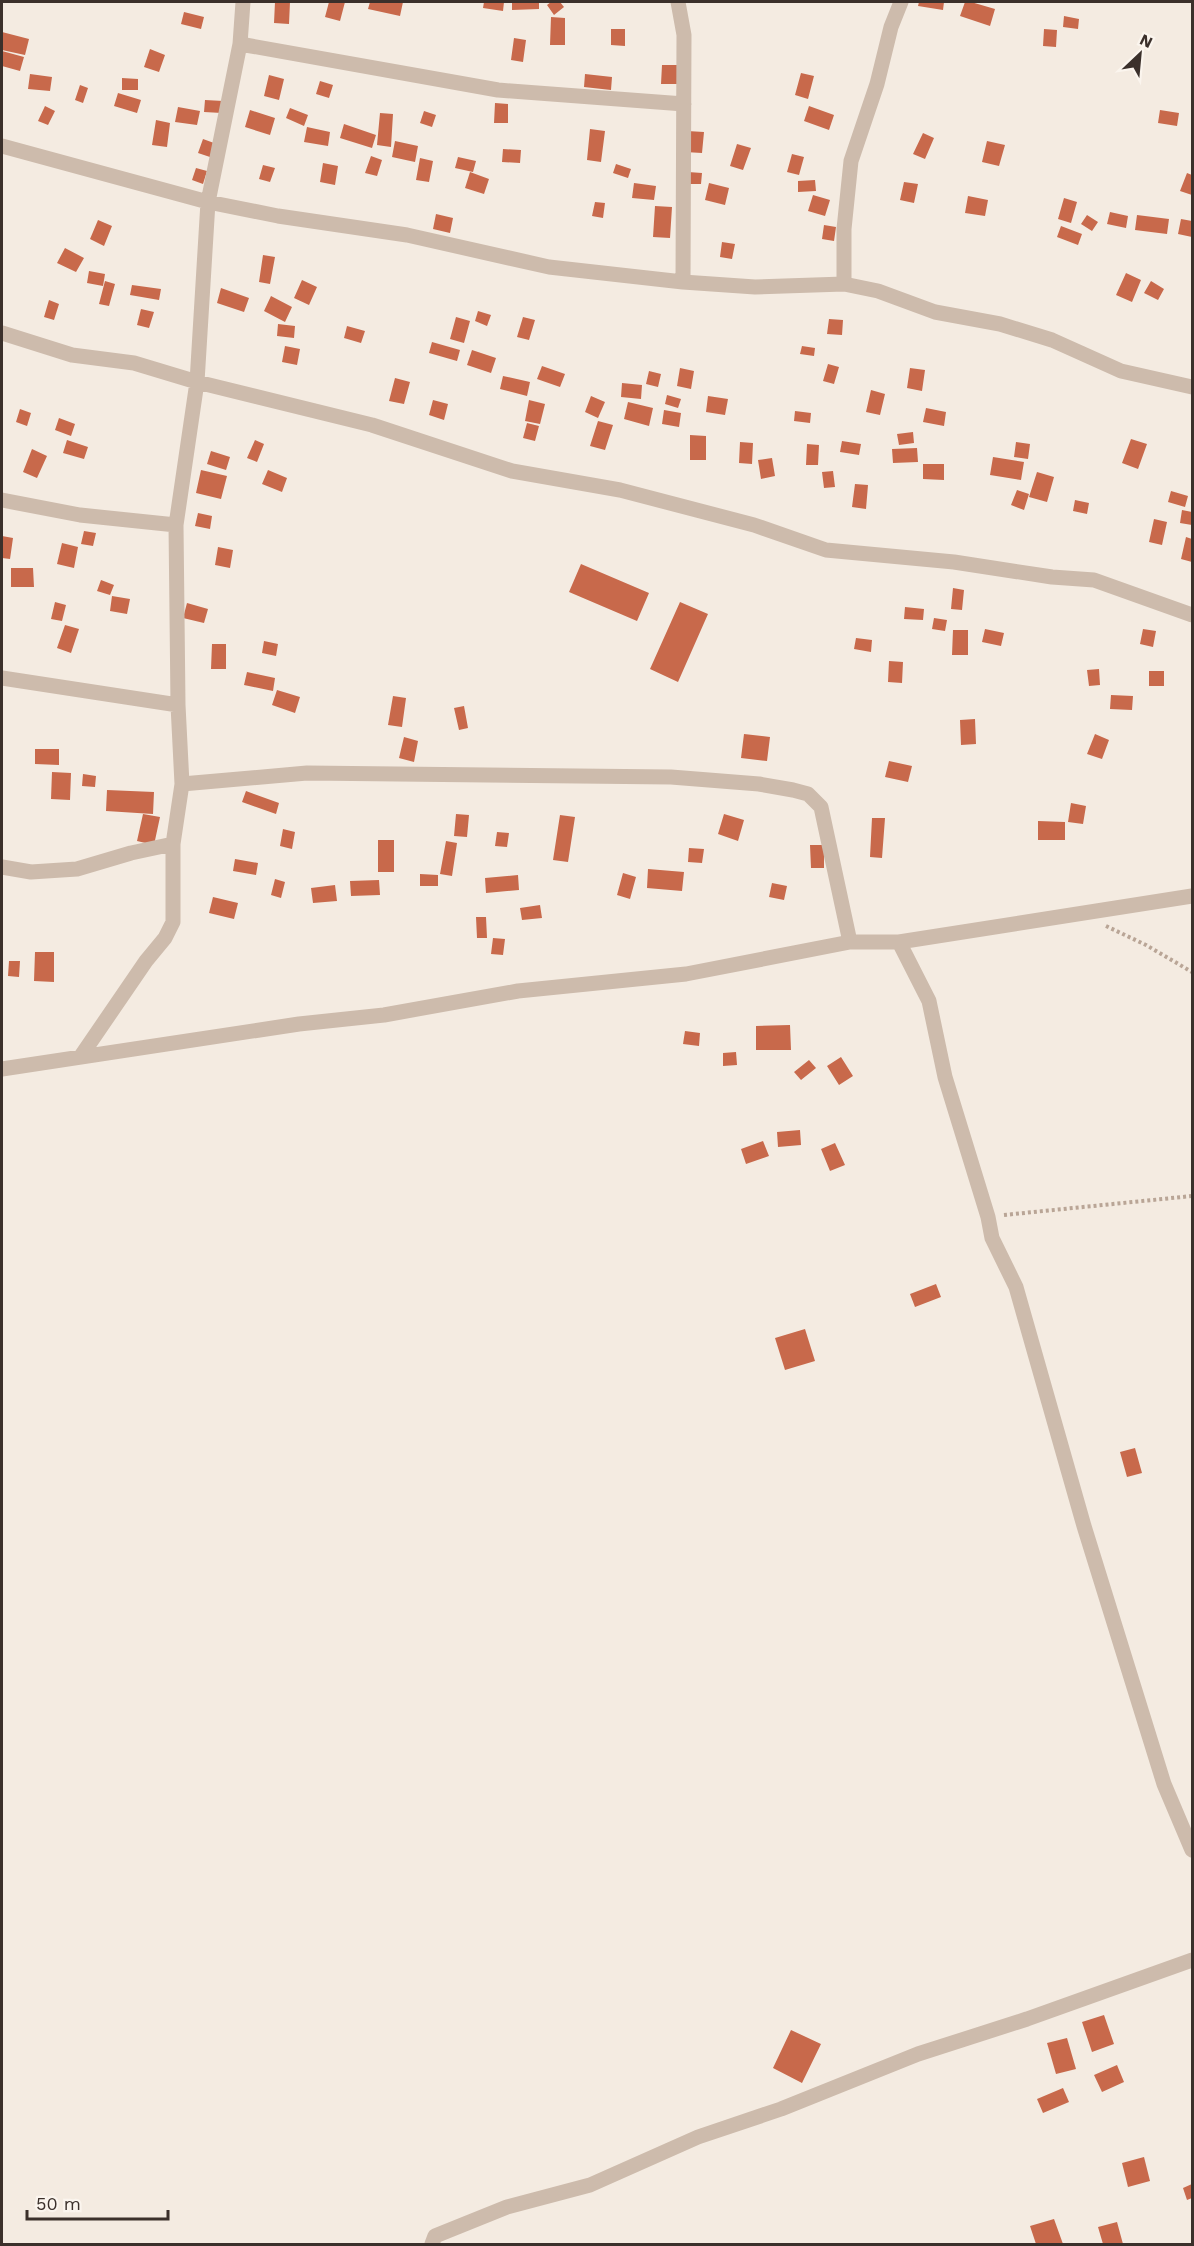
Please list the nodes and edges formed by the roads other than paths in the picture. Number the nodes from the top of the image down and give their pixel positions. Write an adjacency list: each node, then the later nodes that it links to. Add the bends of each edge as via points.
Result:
1 (243, 2): 4 (street)
2 (678, 2): 5 (street, via 684,35)
3 (901, 2): 9 (street, via 851,161 844,229)
4 (240, 44): 5 (street, via 498,90); 7 (street)
5 (684, 105): 8 (street)
6 (2, 147): 7 (street)
7 (208, 202): 8 (street, via 407,235 549,267); 11 (street)
8 (683, 282): 9 (street, via 755,287)
9 (844, 284): 12 (street, via 878,291 935,312 1000,324 1052,340 1121,371)
10 (2, 333): 11 (street, via 72,355 134,363)
11 (197, 382): 14 (street); 15 (street, via 372,425 512,471 620,490 754,525 826,550 1094,580)
12 (1192, 387)
13 (2, 500): 14 (street, via 80,515)
14 (176, 525): 17 (street)
15 (1192, 615)
16 (2, 678): 17 (street)
17 (178, 705): 18 (street)
18 (182, 784): 19 (street); 22 (street, via 307,773 465,774 671,777 794,790 807,794 821,807)
19 (173, 844): 20 (street, via 77,869 31,872); 24 (street, via 173,922)
20 (2, 867)
21 (1192, 896): 23 (street)
22 (850, 942): 23 (street); 24 (street, via 686,974 518,991 395,1013)
23 (899, 942): 26 (street, via 929,1001 945,1077 993,1238 1016,1287 1084,1526 1164,1784)
24 (81, 1056): 25 (street)
25 (2, 1069)
26 (1192, 1850)
27 (1192, 1960): 28 (street, via 918,2054 781,2109 698,2137 590,2185 507,2207 435,2236)
28 (432, 2244)

